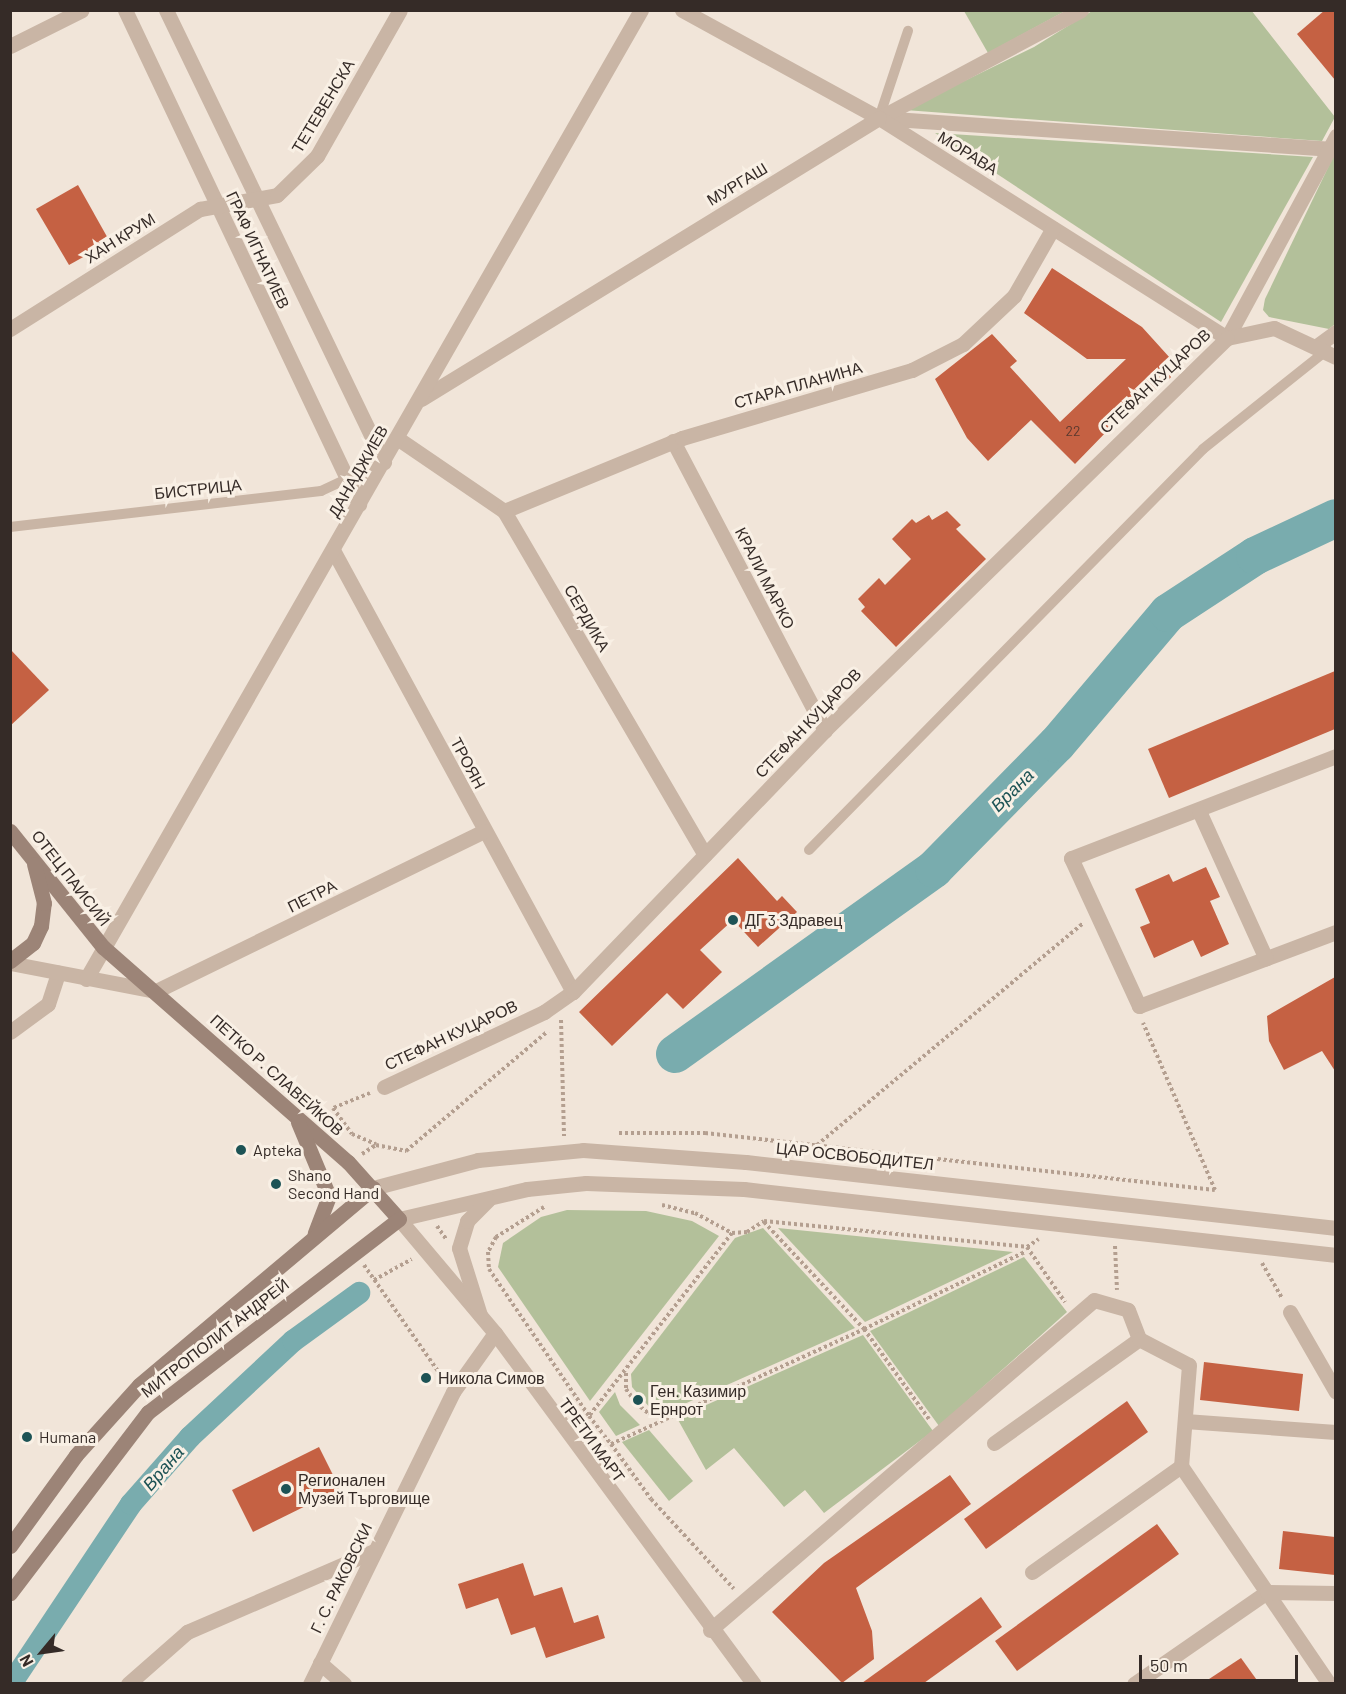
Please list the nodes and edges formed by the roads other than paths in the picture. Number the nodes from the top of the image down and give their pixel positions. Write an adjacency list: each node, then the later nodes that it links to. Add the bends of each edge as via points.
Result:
1 (82, 10): 9 (street)
2 (124, 10): 13 (street, ГРАФ ИГНАТИЕВ)
3 (166, 10): 12 (street, ГРАФ ИГНАТИЕВ)
4 (400, 10): 12 (street, ТЕТЕВЕНСКА, via 317,156 276,195)
5 (641, 10): 19 (street, ДАНАДЖИЕВ)
6 (682, 10): 10 (street, МОРАВА)
7 (1081, 10): 10 (street, МУРГАШ)
8 (908, 31): 10 (lane)
9 (10, 46)
10 (879, 118): 11 (street); 14 (street, МОРАВА); 19 (street, МУРГАШ)
11 (1332, 143): 17 (street)
12 (258, 202): 13 (street, ХАН КРУМ); 22 (street, ГРАФ ИГНАТИЕВ)
13 (218, 208): 15 (street, ХАН КРУМ, via 200,209); 23 (street, ГРАФ ИГНАТИЕВ)
14 (1053, 228): 17 (street, МОРАВА); 21 (street, СТАРА ПЛАНИНА, via 1014,296 963,344 912,370)
15 (10, 329)
16 (1335, 332): 18 (street)
17 (1227, 338): 18 (street, via 1274,328); 28 (street, СТЕФАН КУЦАРОВ)
18 (1327, 351): 33 (lane, via 1203,449)
19 (419, 400): 20 (street, ДАНАДЖИЕВ)
20 (397, 438): 22 (street, ДАНАДЖИЕВ); 25 (street, СЕРДИКА)
21 (674, 441): 25 (street, СТАРА ПЛАНИНА); 28 (street, КРАЛИ МАРКО)
22 (384, 462): 23 (lane, БИСТРИЦА); 24 (street, ДАНАДЖИЕВ)
23 (347, 480): 24 (street, ГРАФ ИГНАТИЕВ); 26 (lane, БИСТРИЦА, via 321,491)
24 (359, 504): 27 (street, ДАНАДЖИЕВ)
25 (504, 511): 34 (street, СЕРДИКА)
26 (10, 527)
27 (333, 550): 32 (street, ТРОЯН); 37 (street, ДАНАДЖИЕВ)
28 (825, 730): 34 (street, СТЕФАН КУЦАРОВ)
29 (1335, 756): 30 (street)
30 (1199, 810): 38 (street); 38 (street, via 1071,858 1139,1006)
31 (10, 831): 35 (main road, ОТЕЦ ПАИСИЙ)
32 (484, 831): 42 (street, ПЕТРА); 43 (street, ТРОЯН)
33 (809, 850)
34 (705, 855): 43 (street, СТЕФАН КУЦАРОВ)
35 (33, 858): 37 (main road, ОТЕЦ ПАИСИЙ); 39 (main road, via 44,903 41,926 33,943)
36 (1335, 932): 38 (street)
37 (103, 947): 41 (street); 42 (main road, ПЕТКО Р. СЛАВЕЙКОВ)
38 (1266, 959)
39 (10, 962): 40 (street)
40 (58, 973): 41 (street); 44 (street, via 48,1004)
41 (86, 979): 42 (street)
42 (156, 992): 46 (main road, ПЕТКО Р. СЛАВЕЙКОВ)
43 (567, 997): 45 (street, СТЕФАН КУЦАРОВ)
44 (10, 1032)
45 (384, 1087)
46 (294, 1114): 47 (main road, ПЕТКО Р. СЛАВЕЙКОВ); 51 (main road, via 329,1196)
47 (373, 1188): 49 (main road, ПЕТКО Р. СЛАВЕЙКОВ); 50 (street, ЦАР ОСВОБОДИТЕЛ, via 478,1160 565,1151 746,1162); 51 (main road, МИТРОПОЛИТ АНДРЕЙ)
48 (492, 1197): 49 (street); 52 (street, via 586,1183 744,1189); 54 (street, via 466,1221 459,1248)
49 (399, 1219): 54 (street, ТРЕТИ МАРТ); 65 (main road, МИТРОПОЛИТ АНДРЕЙ, via 148,1412)
50 (1335, 1228)
51 (314, 1236): 62 (main road, МИТРОПОЛИТ АНДРЕЙ, via 139,1385 76,1455)
52 (1335, 1255)
53 (1290, 1312): 57 (street)
54 (480, 1315): 55 (street, ТРЕТИ МАРТ)
55 (495, 1334): 63 (street, Г. С. РАКОВСКИ, via 453,1392); 68 (street, ТРЕТИ МАРТ)
56 (1139, 1339): 58 (street, via 1189,1365); 60 (street); 68 (street, via 1128,1310 1094,1300)
57 (1335, 1392)
58 (1185, 1422): 59 (street); 61 (street)
59 (1335, 1432)
60 (994, 1443)
61 (1181, 1466): 64 (street); 66 (street)
62 (10, 1546)
63 (374, 1551): 69 (street, Г. С. РАКОВСКИ); 70 (street, via 187,1632)
64 (1032, 1572)
65 (12, 1589)
66 (1267, 1592): 67 (street); 74 (street); 75 (street)
67 (1335, 1593)
68 (710, 1630): 73 (street, ТРЕТИ МАРТ)
69 (320, 1663): 71 (street, Г. С. РАКОВСКИ); 72 (street)
70 (128, 1683)
71 (310, 1683)
72 (344, 1683)
73 (754, 1683)
74 (1134, 1683)
75 (1329, 1683)

